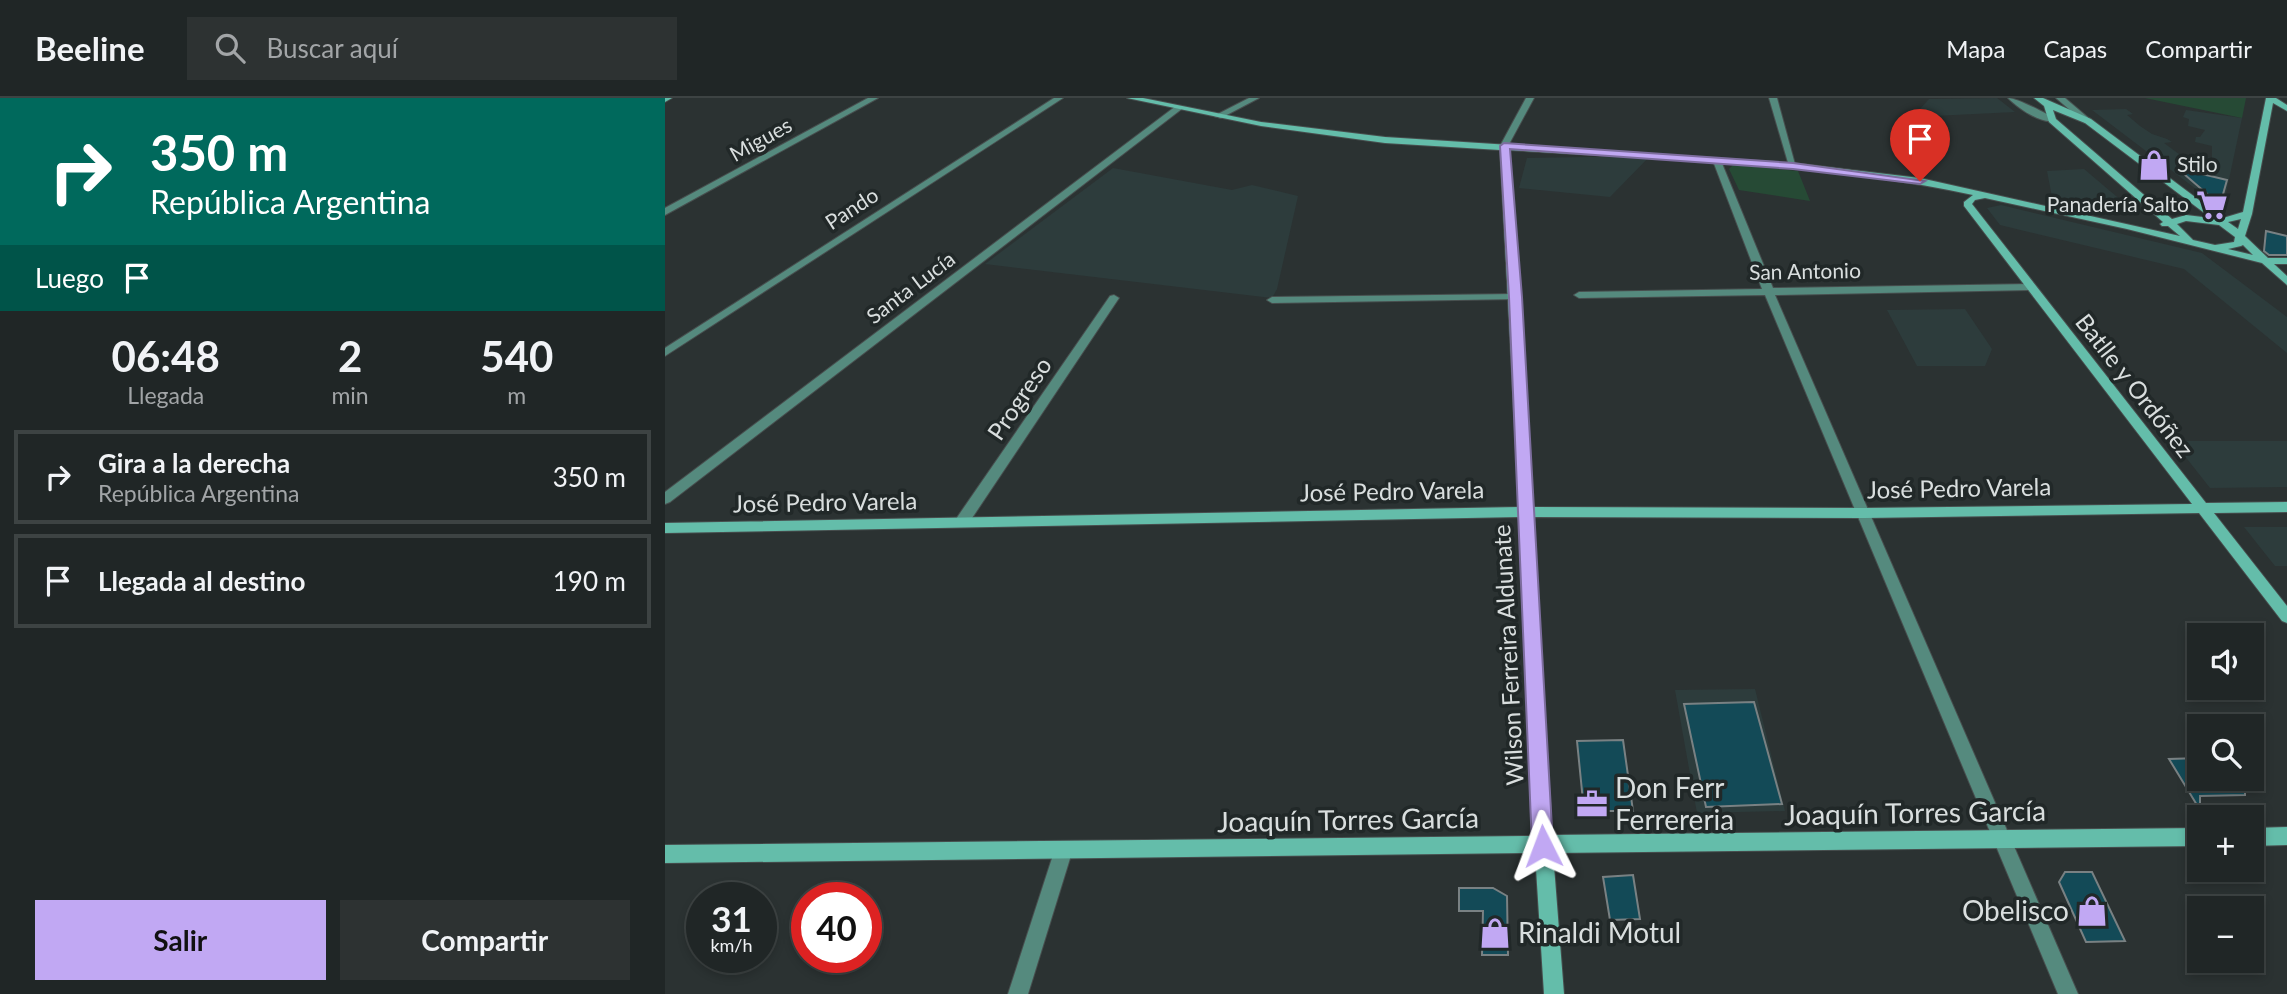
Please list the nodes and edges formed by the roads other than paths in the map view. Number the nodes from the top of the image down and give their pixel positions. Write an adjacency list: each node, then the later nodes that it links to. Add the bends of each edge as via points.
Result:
1 (874, 98): 27 (street, Migues)
2 (1059, 98): 43 (street, Pando)
3 (1131, 98): 12 (street)
4 (1255, 98): 14 (street)
5 (1530, 98): 21 (street)
6 (1773, 98): 23 (street)
7 (2013, 98): 15 (street)
8 (2038, 98): 11 (street)
9 (2060, 98): 16 (street)
10 (2271, 98): 13 (street); 28 (street)
11 (2048, 105): 15 (street); 16 (street)
12 (1179, 108): 14 (street); 44 (street, Santa Lucía)
13 (2287, 108)
14 (1218, 116): 21 (street, via 1358,137)
15 (2052, 120): 20 (street)
16 (2088, 121): 19 (street)
17 (2079, 134): 20 (street)
18 (2091, 134): 19 (street)
19 (2103, 134): 29 (street)
20 (2067, 135): 30 (street)
21 (1504, 146): 22 (street); 40 (street, Wilson Ferreira Aldunate)
22 (1717, 161): 23 (street); 38 (street)
23 (1793, 166): 24 (street)
24 (1943, 186): 25 (street); 26 (street, Batlle y Ordóñez)
25 (1995, 196): 26 (street, via 1977,196); 31 (street)
26 (1967, 204): 37 (street, Batlle y Ordóñez)
27 (665, 212)
28 (2247, 214): 29 (street); 32 (street)
29 (2218, 222): 30 (street, via 2186,218); 32 (street)
30 (2172, 223): 31 (street); 33 (street, via 2189,239)
31 (2129, 226): 33 (street)
32 (2239, 238): 33 (street, via 2238,244); 34 (street)
33 (2209, 246): 34 (street)
34 (2265, 261): 35 (street); 36 (street)
35 (2287, 261)
36 (2287, 282)
37 (2031, 286): 38 (street, San Antonio); 46 (street, Batlle y Ordóñez)
38 (1769, 292): 39 (street, San Antonio); 48 (street)
39 (1579, 295)
40 (1515, 297): 42 (street); 47 (street, Wilson Ferreira Aldunate)
41 (1114, 298): 49 (street, Progreso)
42 (1272, 300)
43 (665, 353)
44 (665, 499)
45 (2287, 507): 46 (street, José Pedro Varela)
46 (2202, 508): 48 (street, José Pedro Varela); 51 (street, Batlle y Ordóñez)
47 (1527, 512): 48 (street, José Pedro Varela); 49 (street, José Pedro Varela); 56 (street, Wilson Ferreira Aldunate)
48 (1864, 513): 55 (street)
49 (961, 523): 50 (street, José Pedro Varela)
50 (665, 528)
51 (2287, 617)
52 (2287, 836): 54 (street)
53 (2187, 837): 55 (street, Joaquín Torres García)
54 (2264, 837)
55 (2003, 839): 56 (street, Joaquín Torres García); 61 (street)
56 (1543, 846): 57 (street, Joaquín Torres García); 60 (street, Wilson Ferreira Aldunate)
57 (1063, 852): 58 (street, Joaquín Torres García); 59 (street)
58 (665, 854)
59 (1017, 994)
60 (1554, 994)
61 (2068, 994)

